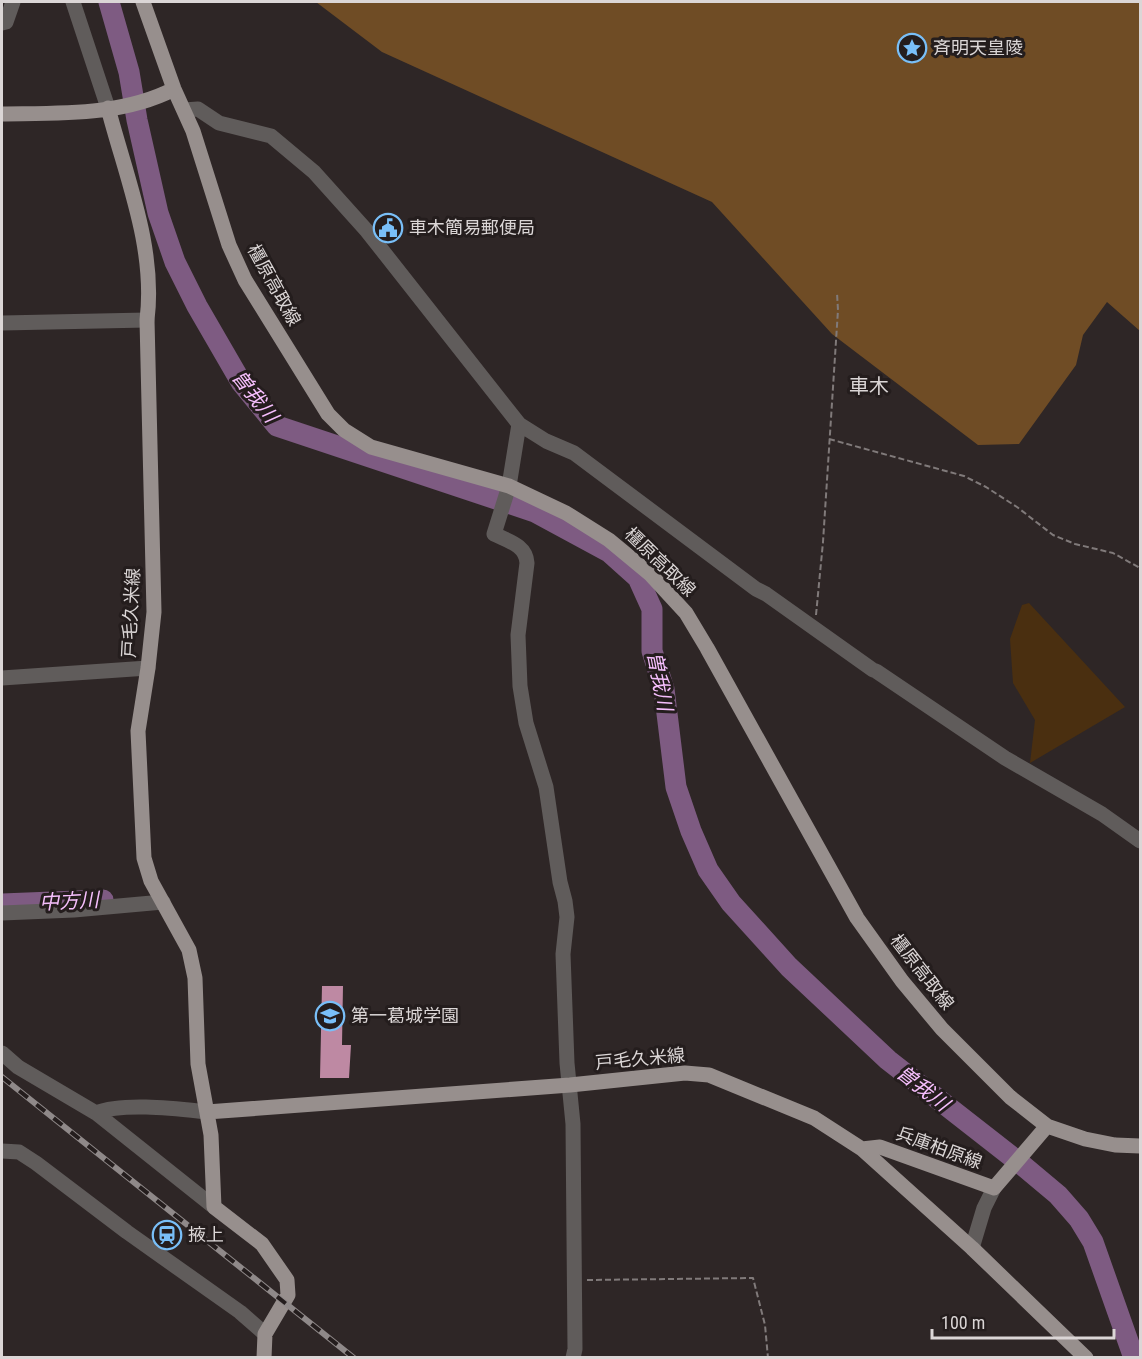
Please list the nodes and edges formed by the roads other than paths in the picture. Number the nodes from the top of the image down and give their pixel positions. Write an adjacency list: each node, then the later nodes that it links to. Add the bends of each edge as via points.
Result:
1 (13, 2): 4 (street, via 6,22)
2 (73, 2): 6 (street)
3 (143, 2): 5 (main road, 橿原高取線)
4 (2, 23)
5 (169, 92): 6 (main road); 7 (main road, 橿原高取線)
6 (112, 108): 8 (main road); 9 (main road, 戸毛久米線, via 146,249)
7 (184, 110): 11 (street, via 198,109 219,123 271,136 314,172 367,231); 12 (main road, 橿原高取線, via 245,280 328,414 371,447)
8 (2, 114)
9 (147, 320): 10 (street); 13 (main road, 戸毛久米線, via 154,612)
10 (2, 323)
11 (519, 424): 12 (street); 15 (street, via 574,453 815,629 1005,758 1102,814)
12 (509, 486): 19 (street, via 494,534 526,554 518,635 520,686 526,723 546,787 565,901 563,954); 22 (main road, 橿原高取線, via 566,513 609,540 650,574 686,614 857,918 942,1029)
13 (148, 668): 14 (street); 16 (main road, 戸毛久米線, via 138,731 142,828 144,858)
14 (2, 678)
15 (1140, 841)
16 (163, 902): 17 (street); 20 (main road, 戸毛久米線, via 189,950 195,978 198,1064)
17 (2, 912)
18 (2, 1053): 21 (street)
19 (570, 1085): 20 (main road, 戸毛久米線); 24 (main road, 戸毛久米線, via 685,1073 709,1075 814,1118); 31 (street)
20 (207, 1112): 21 (street, via 107,1108); 27 (main road, 戸毛久米線)
21 (96, 1113): 27 (street)
22 (1041, 1132): 23 (main road, 橿原高取線); 26 (main road, 兵庫柏原線)
23 (1140, 1146)
24 (862, 1149): 26 (main road, 兵庫柏原線, via 880,1147); 28 (main road, 戸毛久米線)
25 (2, 1150): 29 (street, via 19,1152 36,1163)
26 (996, 1185): 28 (street, via 984,1208)
27 (214, 1207): 29 (main road, via 262,1244 287,1280 288,1295)
28 (972, 1248): 32 (main road, 戸毛久米線)
29 (265, 1334): 30 (main road)
30 (264, 1358)
31 (573, 1358)
32 (1086, 1358)

